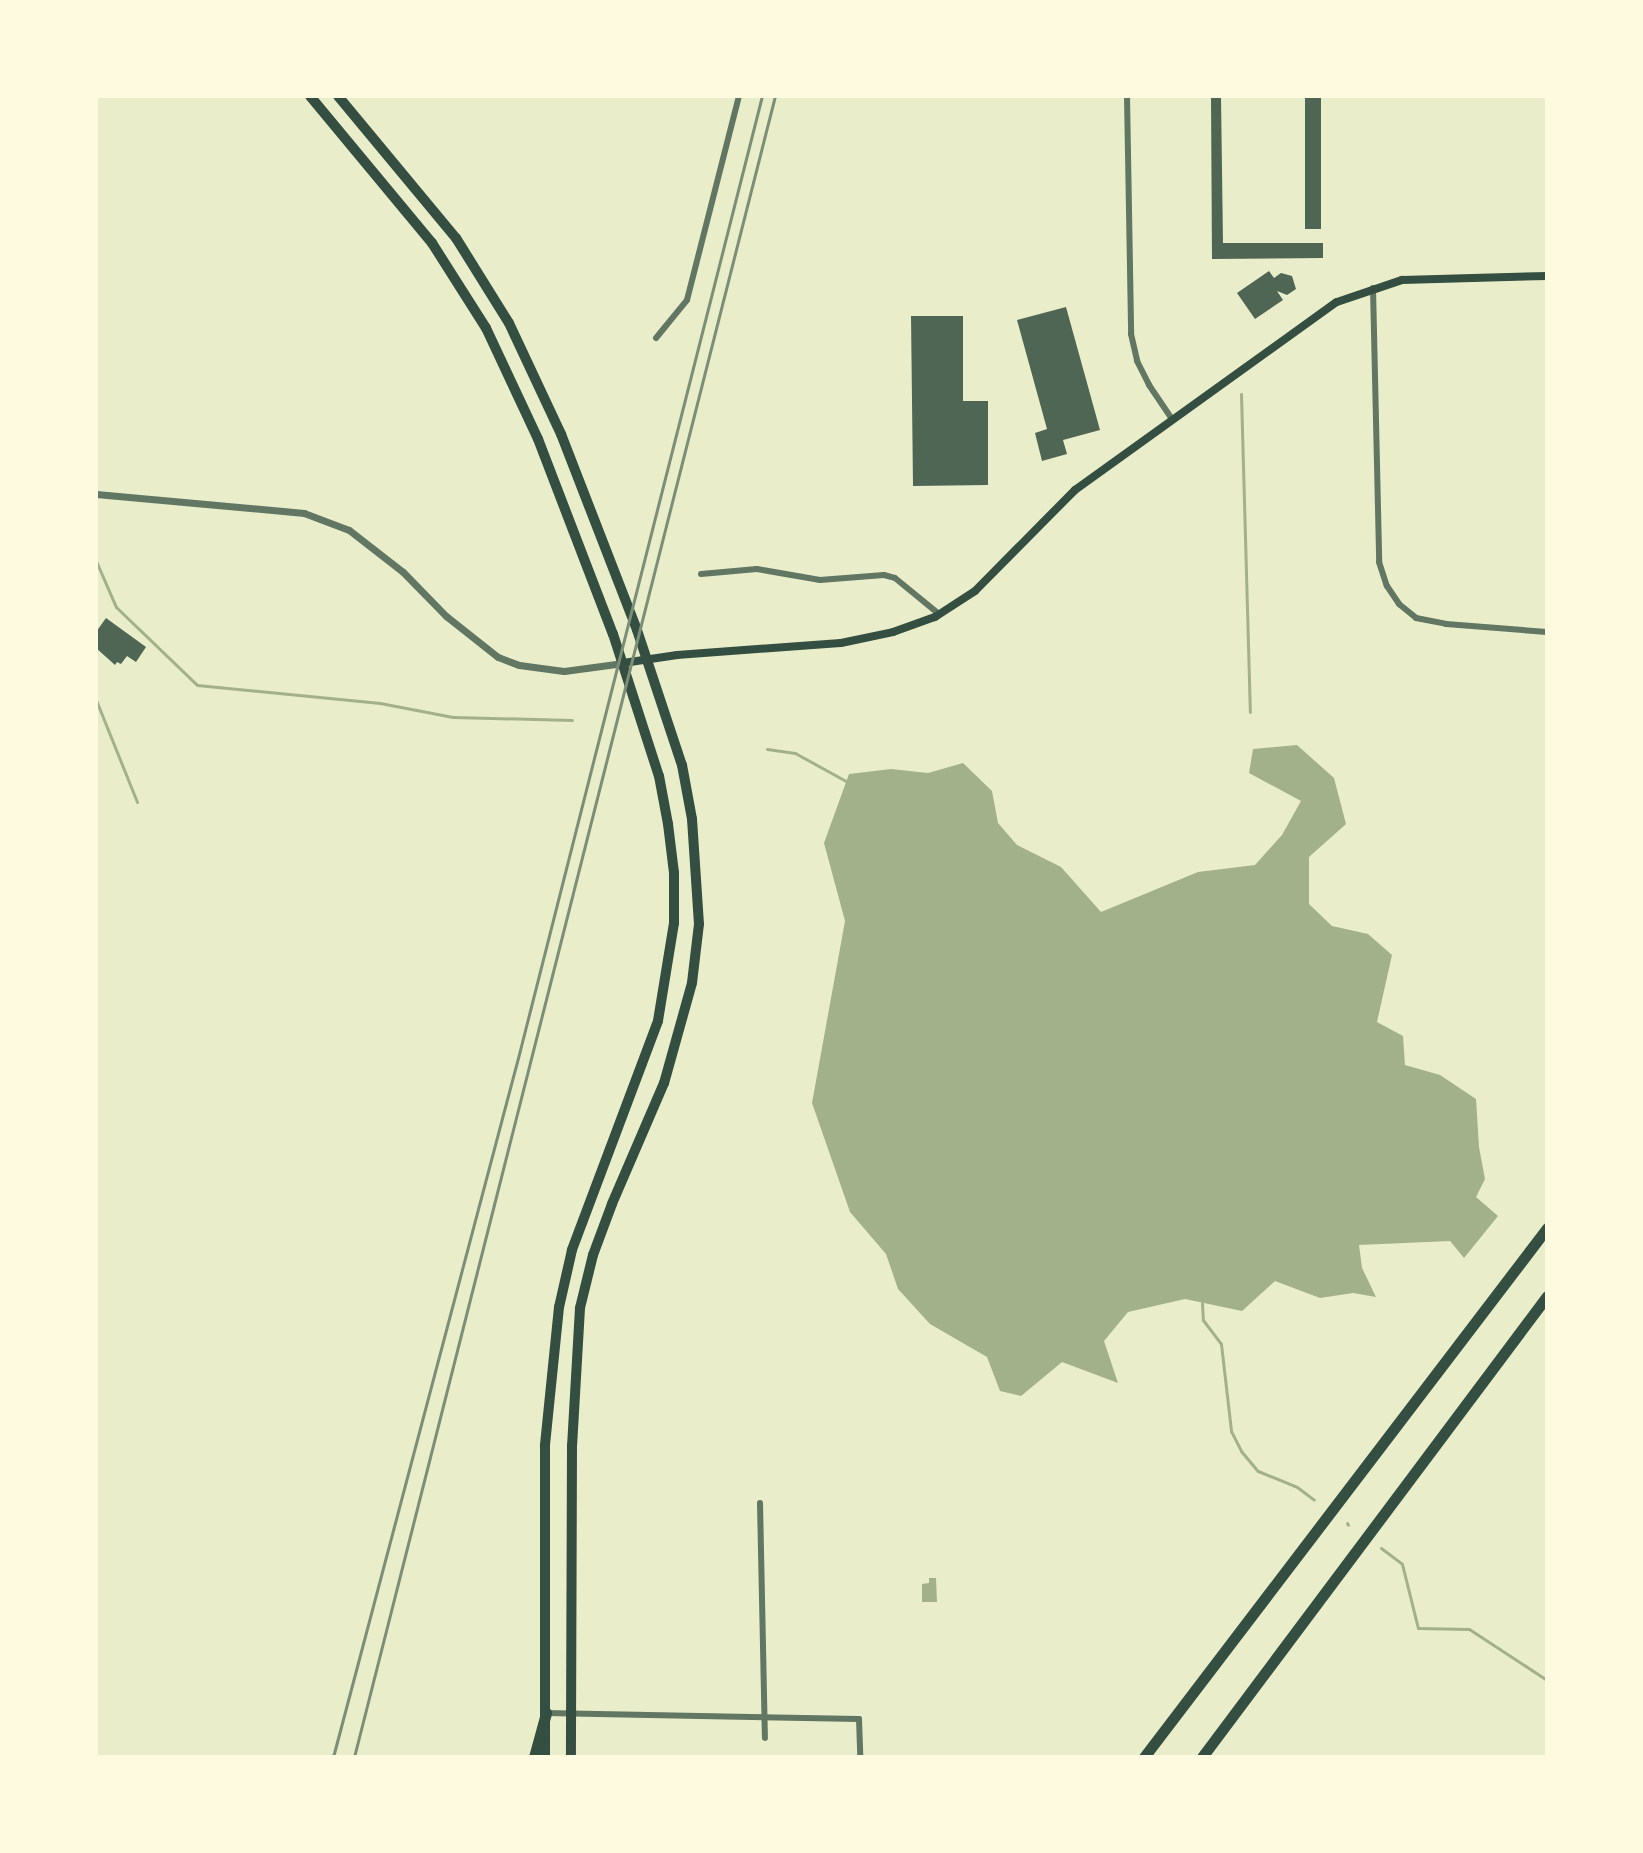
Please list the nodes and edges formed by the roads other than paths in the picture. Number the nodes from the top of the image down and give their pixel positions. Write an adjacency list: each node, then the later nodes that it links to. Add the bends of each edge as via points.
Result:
1 (310, 96): 14 (highway, via 432,243 486,328 538,439)
2 (338, 96): 13 (highway, via 456,238 509,323 561,434)
3 (739, 96): 7 (street, via 687,300)
4 (1127, 96): 8 (street, via 1131,334 1137,361)
5 (1547, 276): 6 (main road, via 1402,280)
6 (1373, 288): 8 (main road, via 1316,314); 12 (street, via 1379,562 1387,586 1416,618)
7 (656, 338)
8 (1172, 419): 11 (main road, via 1075,490 975,591)
9 (96, 494): 14 (street, via 304,513 349,530 498,657 538,668)
10 (701, 574): 11 (street, via 757,569 820,580 884,575)
11 (939, 614): 13 (main road, via 893,632 841,643)
12 (1547, 632)
13 (648, 659): 14 (main road); 19 (highway, via 672,731 692,819 699,924 681,1030 612,1204 580,1308 572,1445)
14 (623, 663): 18 (highway, via 668,824 674,923 658,1021 572,1250 559,1307 545,1446)
15 (1547, 1228): 26 (highway)
16 (1547, 1296): 27 (highway)
17 (760, 1503): 20 (street)
18 (546, 1713): 19 (street); 22 (highway); 23 (highway)
19 (571, 1713): 20 (street); 24 (highway)
20 (766, 1718): 21 (street); 25 (street, via 859,1719)
21 (765, 1738)
22 (534, 1757)
23 (545, 1757)
24 (571, 1757)
25 (860, 1757)
26 (1144, 1757)
27 (1202, 1757)

